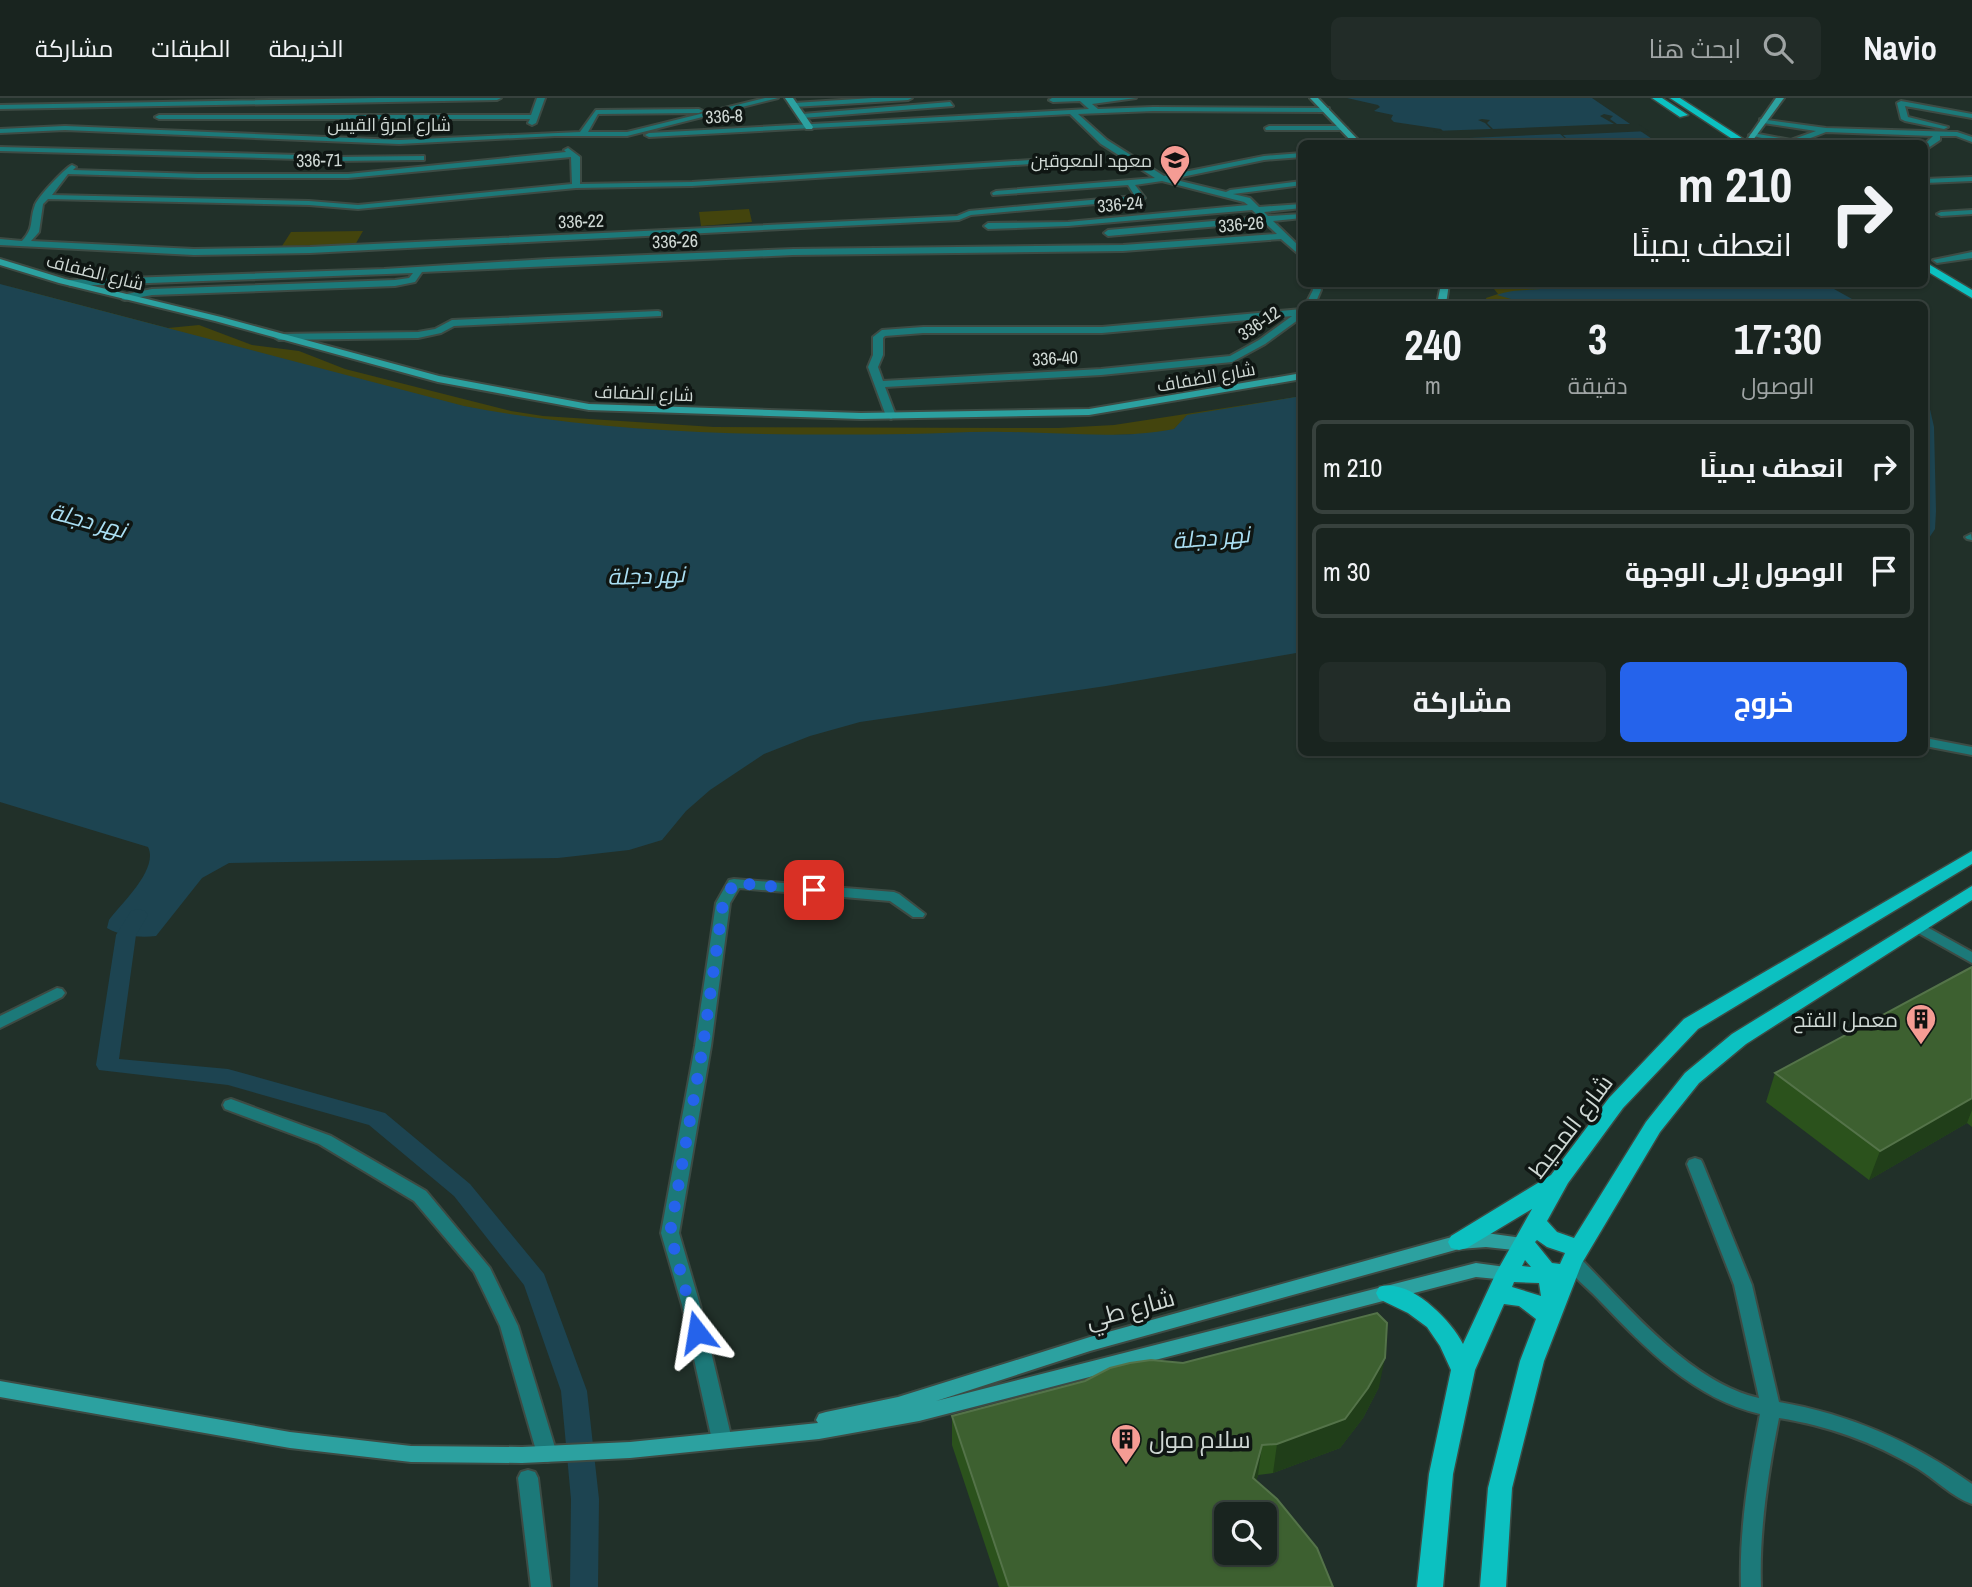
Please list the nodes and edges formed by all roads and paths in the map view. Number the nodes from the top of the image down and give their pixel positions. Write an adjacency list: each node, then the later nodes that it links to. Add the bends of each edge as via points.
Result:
1 (497, 98): 11 (street)
2 (541, 98): 29 (street)
3 (774, 98): 18 (street, شارع امرؤ القيس)
4 (908, 98): 12 (street)
5 (1132, 98): 13 (street)
6 (1314, 98): 19 (street)
7 (1656, 98): 24 (main road)
8 (1674, 98): 24 (main road)
9 (1053, 100): 13 (street, via 1078,98)
10 (1776, 100): 32 (street)
11 (372, 101): 15 (street); 27 (street)
12 (792, 102): 23 (street)
13 (1086, 102): 21 (street)
14 (950, 104): 23 (street)
15 (170, 106): 17 (street); 26 (street)
16 (0, 107): 17 (street)
17 (12, 107): 30 (street)
18 (727, 110): 34 (street, شارع امرؤ القيس); 44 (street); 47 (street, via 601,111 593,115)
19 (1326, 110): 21 (street, 336-8); 40 (street)
20 (1938, 110): 25 (street); 35 (street); 35 (street, via 1901,103 1905,119)
21 (1096, 111): 22 (street, 336-8)
22 (1072, 112): 37 (street, 336-8); 82 (street, via 1104,142)
23 (802, 116): 37 (street)
24 (1694, 116): 58 (main road); 59 (main road)
25 (1972, 116)
26 (159, 117): 31 (street); 41 (street)
27 (360, 117): 28 (street); 31 (street)
28 (421, 117): 29 (street); 36 (street)
29 (534, 117): 54 (street)
30 (0, 118)
31 (269, 118): 55 (street)
32 (1763, 121): 42 (street); 60 (street)
33 (1972, 122): 45 (street)
34 (673, 123): 50 (street, شارع امرؤ القيس); 51 (street)
35 (1925, 123): 45 (street)
36 (414, 126)
37 (809, 127): 44 (street, 336-8)
38 (65, 128): 41 (street, شارع امرؤ القيس); 43 (street, شارع امرؤ القيس); 53 (street)
39 (1269, 128): 40 (street)
40 (1343, 128): 57 (street)
41 (142, 130): 46 (street, شارع امرؤ القيس)
42 (1826, 130): 52 (street); 61 (street)
43 (0, 131)
44 (732, 132): 51 (street, 336-8)
45 (1959, 132): 52 (street); 62 (street)
46 (185, 133): 55 (street, شارع امرؤ القيس); 56 (street)
47 (583, 133): 49 (street, شارع امرؤ القيس); 50 (street, شارع امرؤ القيس)
48 (406, 134): 63 (street)
49 (555, 134): 54 (street, شارع امرؤ القيس); 72 (street, via 559,144)
50 (626, 134): 51 (street, 336-8)
51 (684, 134)
52 (1936, 134): 67 (street)
53 (55, 135)
54 (529, 135): 64 (street, شارع امرؤ القيس)
55 (250, 136): 63 (street, شارع امرؤ القيس)
56 (175, 139)
57 (1355, 140)
58 (1724, 140)
59 (1747, 140)
60 (1750, 140)
61 (1801, 140)
62 (1972, 140)
63 (399, 142): 64 (street, شارع امرؤ القيس)
64 (422, 142): 76 (street)
65 (44, 143): 69 (street)
66 (164, 146): 71 (street)
67 (1928, 146)
68 (0, 149): 69 (street)
69 (34, 150): 70 (street)
70 (95, 152): 71 (street); 80 (street)
71 (154, 153): 73 (street)
72 (573, 154): 79 (street, 336-71); 87 (street)
73 (219, 155): 75 (street); 81 (street)
74 (1298, 155): 82 (street)
75 (299, 157)
76 (421, 158): 77 (street); 79 (street)
77 (333, 159)
78 (1061, 160): 87 (street, via 692,184)
79 (418, 169): 81 (street, 336-71, via 348,176)
80 (65, 172): 81 (street, 336-71); 90 (street)
81 (192, 175)
82 (1163, 179): 85 (street); 89 (street)
83 (1972, 179): 84 (street)
84 (1928, 181)
85 (1130, 183): 88 (street); 101 (street, 336-22, via 1141,198 969,213 958,218 822,226 194,252)
86 (1298, 184): 89 (street)
87 (576, 186): 90 (street, via 359,207)
88 (996, 193)
89 (1225, 193): 92 (street)
90 (48, 197): 101 (street, via 39,203 35,232)
91 (1298, 206): 92 (street, 336-24)
92 (1257, 208): 96 (street); 97 (street, 336-24)
93 (1972, 212): 94 (street)
94 (1941, 214)
95 (1298, 216): 96 (street)
96 (1267, 219): 98 (street); 99 (street)
97 (988, 226)
98 (1108, 233)
99 (1282, 236): 102 (street); 108 (street, 336-26, via 1123,248 793,252)
100 (0, 242): 101 (street, 336-22)
101 (23, 244)
102 (1298, 250)
103 (1928, 255): 105 (main road)
104 (1972, 255): 105 (street)
105 (1937, 260): 109 (main road)
106 (0, 262): 110 (street, شارع الضفاف)
107 (1928, 267): 111 (main road)
108 (419, 270): 110 (street, 336-26); 112 (street, via 412,280 395,283 152,292)
109 (1972, 281)
110 (69, 283): 112 (street, شارع الضفاف)
111 (1972, 295)
112 (125, 297): 116 (street, شارع الضفاف)
113 (1298, 312): 119 (street, via 1083,331 885,332 877,337 873,367)
114 (658, 314): 116 (street, via 452,323 418,335)
115 (1298, 315): 117 (street, 336-12)
116 (279, 337): 120 (street, شارع الضفاف, via 438,379 570,405)
117 (1232, 359): 119 (street, 336-40, via 1101,372)
118 (1298, 377): 120 (street, شارع الضفاف, via 1099,411)
119 (878, 384): 120 (street)
120 (891, 416)
121 (1928, 743): 122 (street)
122 (1972, 751)
123 (1972, 856): 132 (main road, شارع المحيط, via 1691,1024 1616,1102)
124 (1972, 892): 126 (main road)
125 (918, 914): 146 (street, via 894,897 734,883 723,903 670,1233)
126 (1918, 928): 127 (street); 136 (main road, via 1740,1039 1692,1077 1654,1127)
127 (1972, 958)
128 (57, 993): 129 (street)
129 (0, 1023)
130 (231, 1105): 147 (street, via 325,1140 420,1196 481,1268 509,1326)
131 (1695, 1164): 144 (street, via 1743,1286)
132 (1560, 1178): 133 (main road, شارع المحيط); 134 (main road, via 1513,1212)
133 (1536, 1222): 135 (main road, شارع المحيط); 136 (main road, via 1541,1233)
134 (1458, 1242): 135 (street, شارع طي); 145 (street, شارع طي, via 1090,1344 898,1405)
135 (1523, 1244): 137 (main road, شارع المحيط); 138 (main road)
136 (1577, 1254): 138 (main road); 141 (main road); 144 (street, via 1664,1350 1689,1370 1729,1396)
137 (1507, 1273): 138 (main road); 139 (street, شارع طي, via 1476,1270); 140 (main road, شارع المحيط)
138 (1547, 1273): 141 (main road, via 1552,1291)
139 (1387, 1293): 142 (main road, via 1437,1320); 145 (street, شارع طي, via 919,1413 819,1431)
140 (1497, 1296): 141 (main road, via 1528,1299); 142 (main road, شارع المحيط)
141 (1550, 1314): 152 (main road, via 1532,1361 1500,1488)
142 (1463, 1370): 151 (main road, شارع المحيط, via 1441,1474)
143 (0, 1389): 147 (street, شارع طي, via 290,1440 411,1454)
144 (1772, 1409): 149 (street, via 1829,1420 1873,1436 1919,1459); 153 (street, via 1760,1460)
145 (753, 1436): 146 (street, شارع طي)
146 (722, 1440): 147 (street, شارع طي)
147 (547, 1454)
148 (528, 1478): 150 (street)
149 (1972, 1495)
150 (541, 1587)
151 (1430, 1587)
152 (1493, 1587)
153 (1751, 1587)

